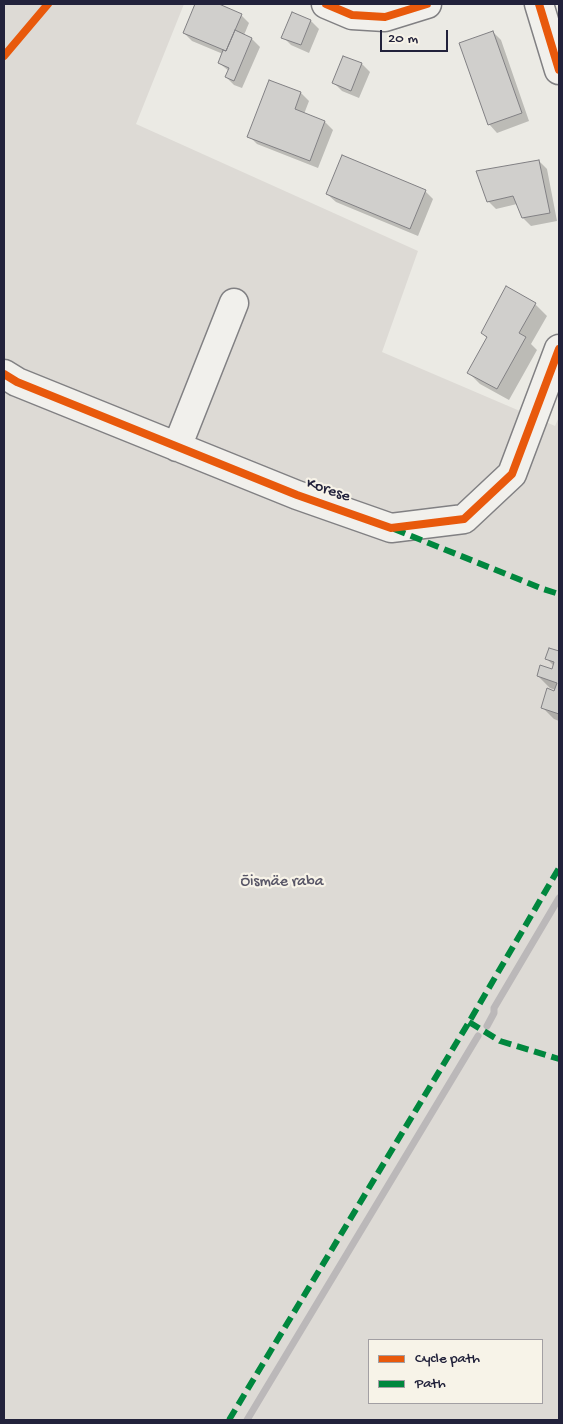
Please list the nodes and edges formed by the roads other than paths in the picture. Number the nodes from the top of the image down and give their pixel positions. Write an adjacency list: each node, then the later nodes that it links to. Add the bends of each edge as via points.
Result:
1 (326, 4): 2 (street, via 352,15 385,17)
2 (427, 4)
3 (538, 4): 4 (street)
4 (559, 70)
5 (234, 303): 8 (street)
6 (559, 349): 8 (street, Korese, via 512,474 464,519 391,528)
7 (4, 374): 8 (street, Korese)
8 (177, 447)

